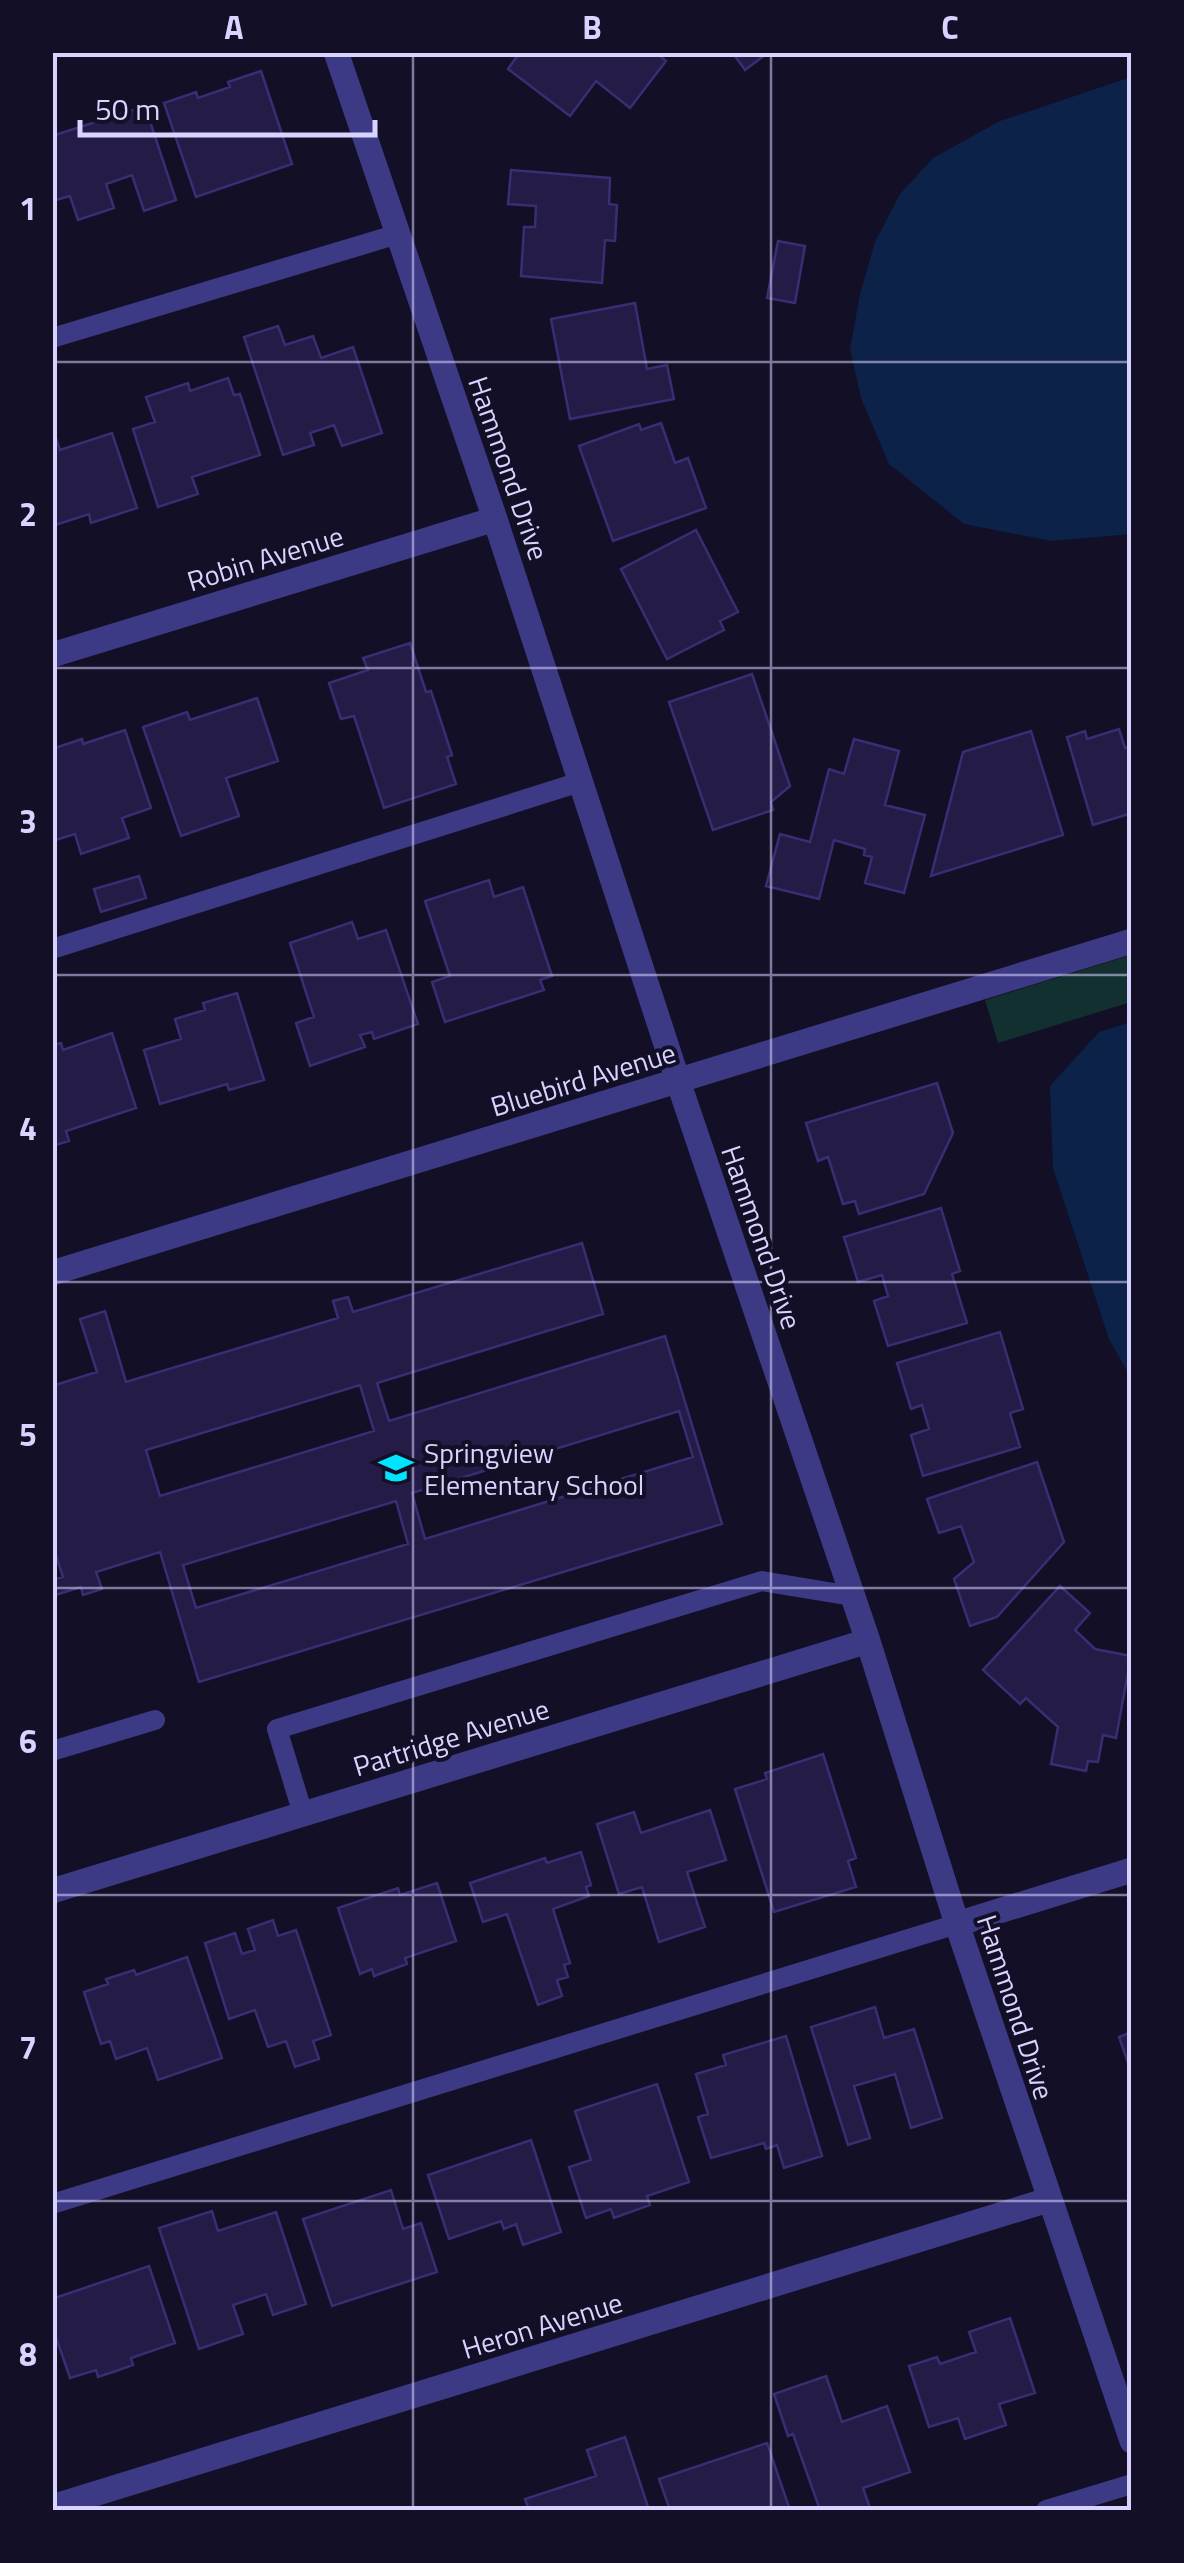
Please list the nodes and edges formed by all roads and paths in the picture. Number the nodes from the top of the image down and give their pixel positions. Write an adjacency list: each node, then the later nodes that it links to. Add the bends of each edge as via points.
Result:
1 (336, 52): 2 (street, Hammond Drive)
2 (398, 234): 3 (lane); 4 (street, Hammond Drive)
3 (52, 338)
4 (495, 519): 5 (street, Robin Avenue); 6 (street, Hammond Drive)
5 (52, 655)
6 (580, 782): 8 (lane); 9 (street, Hammond Drive)
7 (1132, 941): 9 (street, Bluebird Avenue)
8 (52, 948)
9 (678, 1081): 10 (street, Bluebird Avenue); 11 (street, Hammond Drive)
10 (52, 1273)
11 (852, 1596): 12 (street, Hammond Drive); 15 (lane, via 762,1580 277,1730)
12 (868, 1641): 15 (street, Partridge Avenue); 18 (street, Hammond Drive)
13 (156, 1720): 14 (lane)
14 (52, 1752)
15 (304, 1814): 17 (street, Partridge Avenue)
16 (1132, 1870): 18 (street)
17 (52, 1891)
18 (956, 1924): 19 (street, Hammond Drive); 20 (lane)
19 (1048, 2200): 21 (street, Hammond Drive); 23 (street, Heron Avenue)
20 (52, 2204)
21 (1132, 2441)
22 (1132, 2484): 24 (lane)
23 (52, 2508)
24 (1046, 2510)

